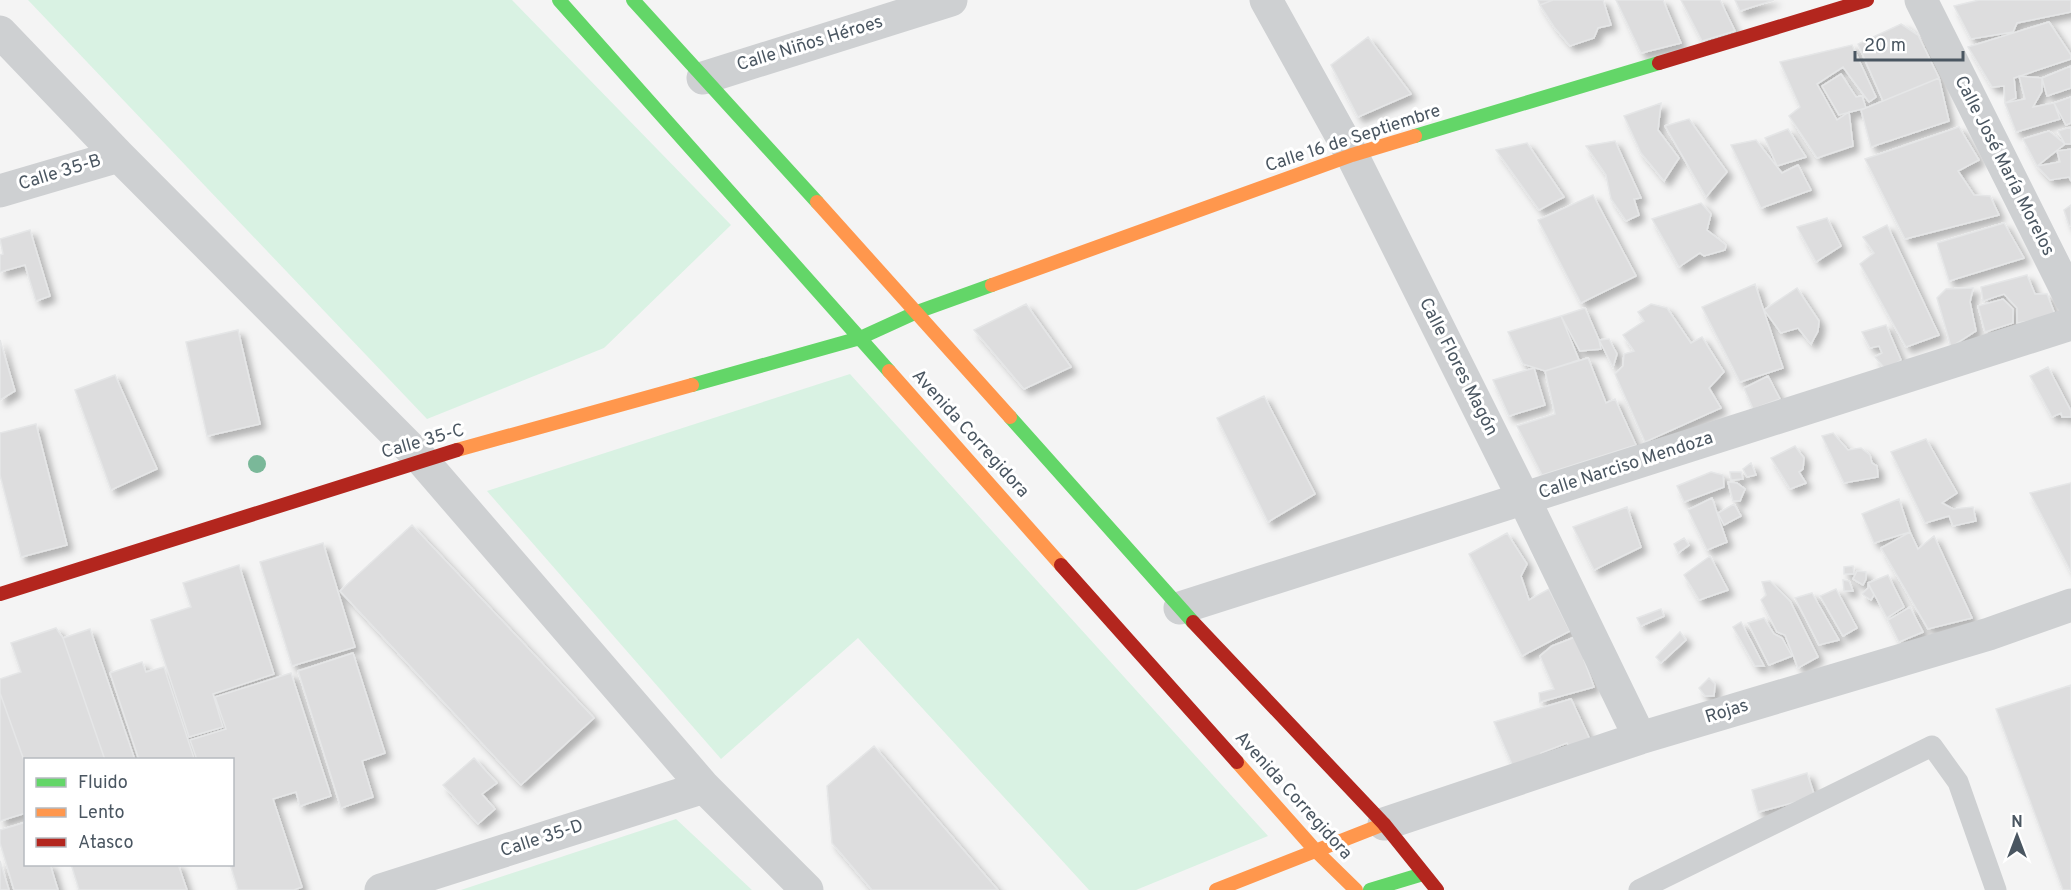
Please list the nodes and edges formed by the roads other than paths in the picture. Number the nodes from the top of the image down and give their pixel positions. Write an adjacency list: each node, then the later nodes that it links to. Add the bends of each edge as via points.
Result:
1 (559, 0): 15 (street, Avenida Corregidora)
2 (633, 0): 8 (street)
3 (951, 0): 8 (street, Calle Niños Héroes)
4 (1266, 0): 9 (street, Calle Flores Magón)
5 (1867, 0): 9 (street, Calle 16 de Septiembre)
6 (1921, 0): 12 (street, Calle José María Morelos)
7 (0, 33): 10 (street)
8 (703, 78): 13 (street)
9 (1352, 155): 13 (street, Calle 16 de Septiembre); 17 (street, Calle Flores Magón)
10 (119, 156): 11 (street, Calle 35-B); 16 (street)
11 (0, 191)
12 (2071, 299)
13 (917, 312): 15 (street, Calle 16 de Septiembre); 20 (street)
14 (2071, 324): 17 (street, Calle Narciso Mendoza)
15 (860, 338): 16 (street, Calle 35-C); 24 (street, Avenida Corregidora)
16 (422, 460): 18 (street, Calle 35-C); 22 (street)
17 (1524, 499): 20 (street, Calle Narciso Mendoza); 21 (street, Calle Flores Magón)
18 (0, 594)
19 (2071, 605): 21 (street, Rojas, via 1989,634)
20 (1180, 608): 23 (street)
21 (1640, 738): 23 (street, Rojas)
22 (704, 787): 26 (street, Calle 35-D); 27 (street)
23 (1384, 824): 24 (street); 25 (street)
24 (1316, 850): 28 (street); 29 (street, Avenida Corregidora)
25 (1423, 874): 30 (street); 31 (street)
26 (381, 890)
27 (807, 890)
28 (1216, 890)
29 (1356, 890)
30 (1370, 890)
31 (1437, 890)
32 (1639, 890): 33 (lane, via 1932,746 1958,782)
33 (1996, 890)

